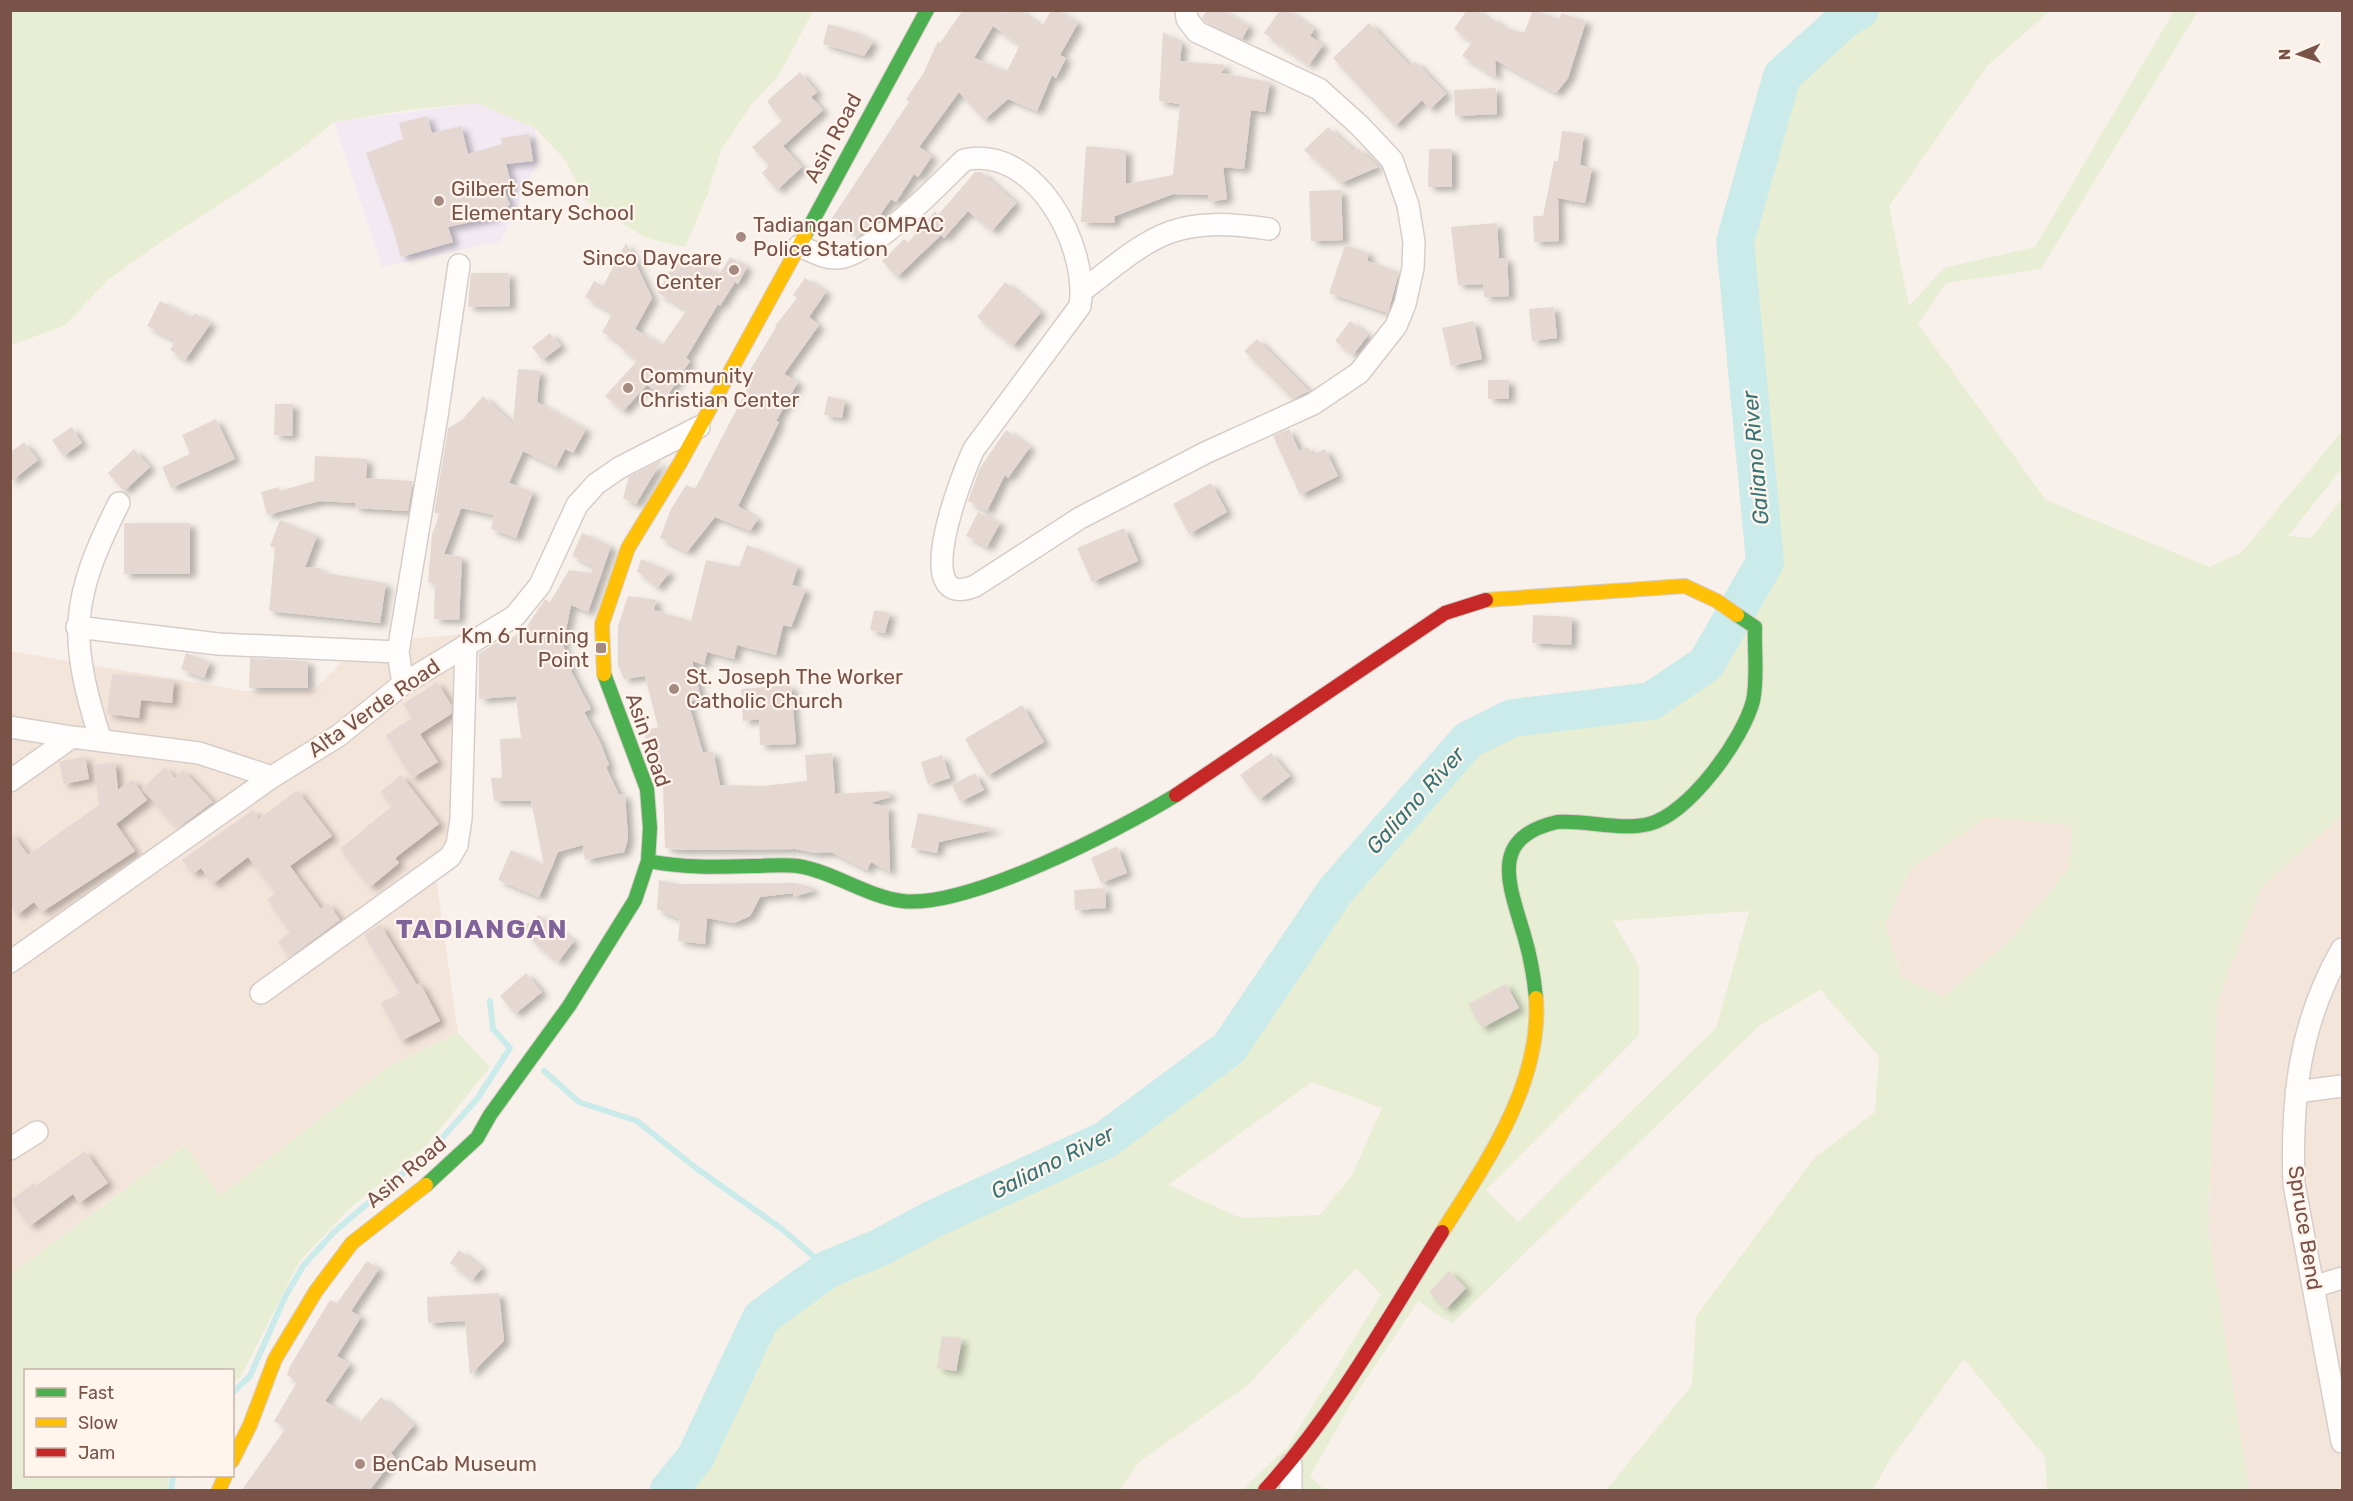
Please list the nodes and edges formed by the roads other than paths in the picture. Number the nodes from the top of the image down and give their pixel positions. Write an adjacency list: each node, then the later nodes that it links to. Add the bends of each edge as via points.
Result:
1 (927, 10): 4 (street, Asin Road)
2 (1186, 10): 6 (street, via 1187,19 1197,32 1319,89 1392,160 1408,205 1414,242 1405,304 1396,326 1359,373 1313,404 1205,453 1080,518 975,586 954,590 943,578 943,560 945,537 963,473 974,449 1071,321 1080,306)
3 (1269, 229): 6 (street, via 1226,223 1186,226 1159,235)
4 (799, 246): 6 (street, via 827,258 853,255 882,235 964,160 997,159 1014,166 1057,209 1079,264); 7 (street, Asin Road)
5 (459, 265): 11 (street)
6 (1082, 291)
7 (699, 427): 10 (street, Alta Verde Road, via 596,484 577,505 553,561 530,600 515,616); 18 (street, Asin Road, via 628,548 602,624 602,668 647,789)
8 (119, 503): 9 (street, via 82,590)
9 (77, 627): 11 (street, via 218,644); 15 (street, via 87,697)
10 (466, 645): 12 (street, Alta Verde Road); 21 (street, via 461,819 457,844 450,857)
11 (398, 652): 12 (street)
12 (404, 684): 16 (street, Alta Verde Road, via 338,736)
13 (10, 727): 14 (street)
14 (72, 737): 15 (street); 17 (street)
15 (101, 741): 16 (street, via 199,753)
16 (272, 777): 20 (street, Alta Verde Road)
17 (10, 781)
18 (648, 861): 29 (street, Asin Road, via 635,900 569,1006 477,1138 412,1198 352,1243 316,1291 275,1359); 30 (street, via 679,867 796,866 893,900 942,899 992,883 1093,840 1179,793 1444,614 1478,601 1685,586 1755,627 1753,699 1748,717 1714,770 1678,809 1663,820 1646,825 1574,821 1540,825 1516,842 1509,865 1512,898 1527,945 1535,992 1535,1040 1519,1099 1480,1176 1356,1374)
19 (2343, 949): 23 (street, Spruce Bend, via 2324,981 2304,1040)
20 (10, 962)
21 (261, 993)
22 (2343, 1086): 23 (street)
23 (2296, 1092): 27 (street, Spruce Bend, via 2294,1184)
24 (37, 1132): 25 (street)
25 (10, 1149)
26 (2343, 1278): 27 (street)
27 (2313, 1287): 28 (street, Spruce Bend)
28 (2343, 1442)
29 (234, 1457)
30 (1291, 1464): 33 (street); 34 (street)
31 (225, 1477): 32 (street)
32 (219, 1491)
33 (1265, 1491)
34 (1291, 1491)

